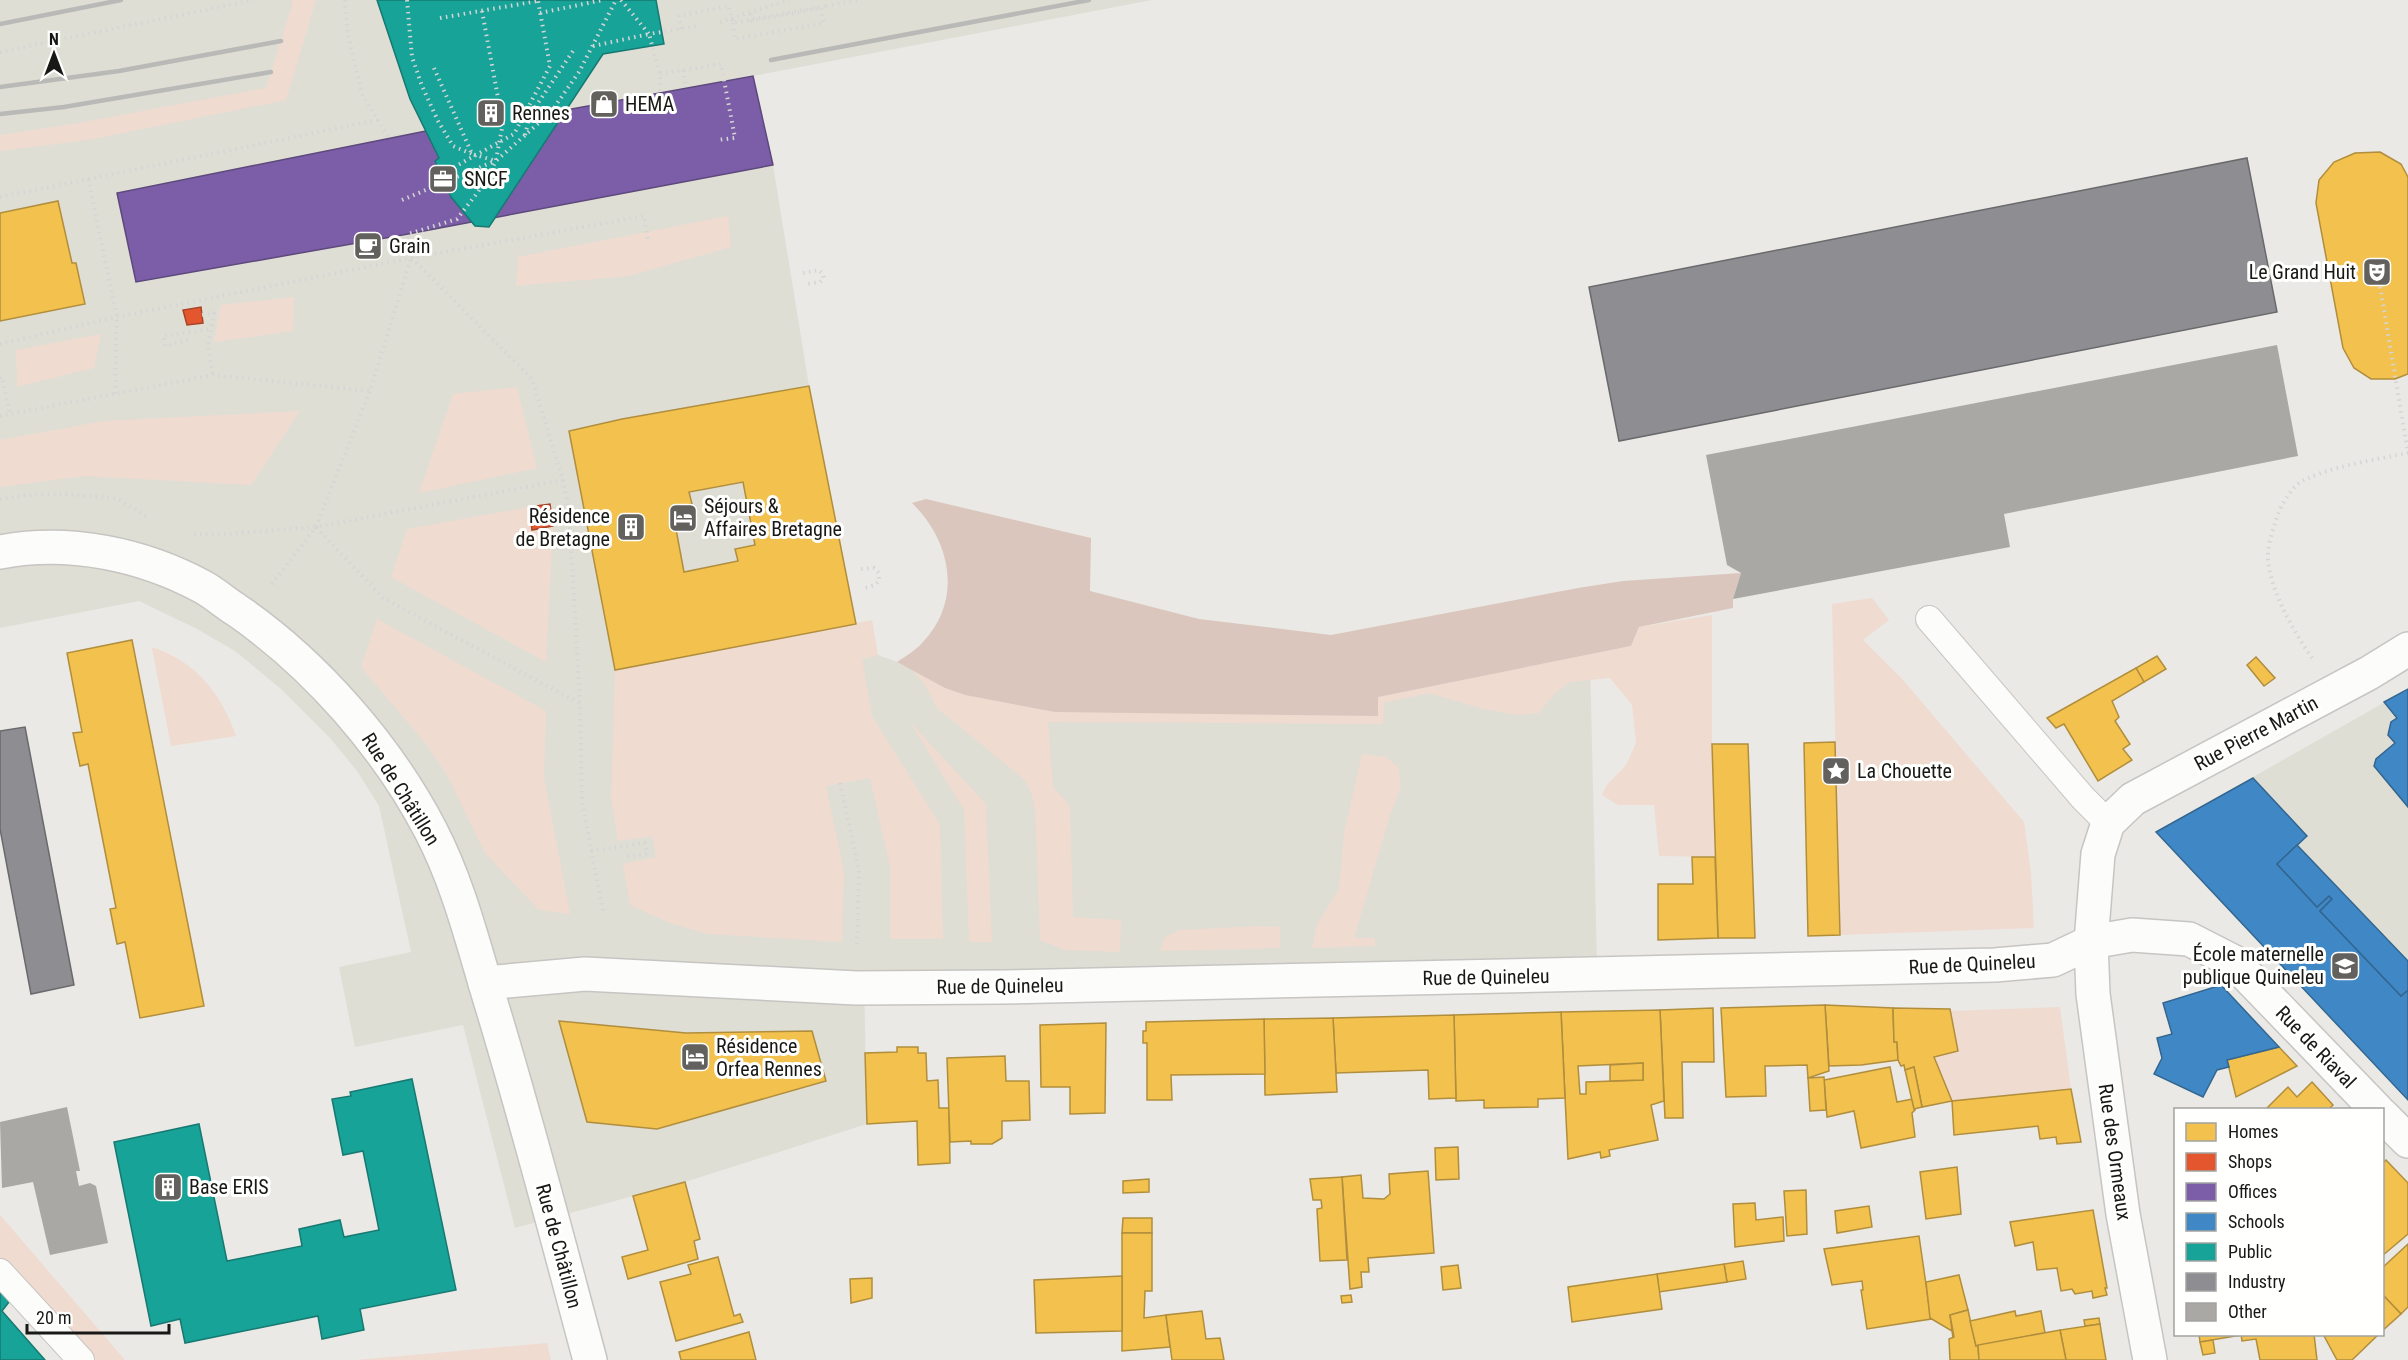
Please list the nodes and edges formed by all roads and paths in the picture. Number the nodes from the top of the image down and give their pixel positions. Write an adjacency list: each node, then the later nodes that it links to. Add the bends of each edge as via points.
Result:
1 (253, 0): 20 (path)
2 (345, 0): 27 (path, bridge, via 362,94)
3 (407, 0): 32 (path, via 412,57 422,86 453,146)
4 (538, 0): 9 (path); 11 (path)
5 (603, 0): 11 (path)
6 (619, 0): 17 (path); 18 (path)
7 (789, 0): 10 (path)
8 (859, 0): 14 (path, bridge)
9 (482, 11): 12 (path); 26 (path)
10 (750, 12): 13 (path); 14 (path, via 752,21 821,8 824,23 735,39)
11 (540, 13): 34 (path, via 550,66 514,134)
12 (440, 18)
13 (720, 22)
14 (733, 23): 16 (path, bridge, via 729,6 679,16)
15 (699, 26): 16 (path)
16 (681, 29): 17 (path)
17 (649, 34): 18 (path); 23 (path)
18 (592, 46): 29 (path, via 552,112)
19 (575, 48): 29 (path, via 530,115)
20 (0, 52)
21 (434, 68): 32 (path)
22 (683, 70): 23 (path); 24 (path); 31 (path, via 721,64 735,138)
23 (660, 74): 25 (path)
24 (686, 87)
25 (660, 95)
26 (499, 103)
27 (378, 120): 30 (path, bridge); 35 (path)
28 (503, 123): 33 (path)
29 (525, 136): 33 (path)
30 (390, 140)
31 (717, 140)
32 (472, 154): 33 (path)
33 (496, 161): 37 (path); 39 (path, via 457,219 408,234)
34 (438, 176)
35 (88, 179): 36 (path); 44 (path)
36 (0, 197)
37 (402, 200)
38 (648, 241): 39 (path, via 644,216)
39 (411, 258): 44 (path); 50 (path); 55 (path, via 532,379)
40 (803, 273): 41 (path, via 819,270 823,274 820,282)
41 (806, 284)
42 (2380, 286): 54 (path)
43 (202, 315): 45 (path, via 214,313)
44 (117, 317): 47 (path); 51 (path)
45 (211, 329): 46 (path, via 163,336 165,346); 48 (path, via 208,346)
46 (188, 340)
47 (0, 344)
48 (213, 375): 50 (path); 51 (path)
49 (0, 378): 52 (path)
50 (370, 391): 60 (path)
51 (115, 394): 52 (path)
52 (10, 414): 53 (path)
53 (0, 416)
54 (2408, 453): 68 (path, via 2330,470 2299,484 2280,507 2271,534 2268,555 2276,592 2288,620)
55 (563, 480): 57 (path); 60 (path)
56 (0, 499): 59 (path, via 66,494 118,500)
57 (568, 511): 58 (path); 69 (path)
58 (552, 514)
59 (155, 522)
60 (316, 527): 61 (path, via 216,535); 65 (path); 69 (path, via 383,598)
61 (184, 533)
62 (0, 552): 65 (street, Rue de Châtillon, via 26,547 71,547 124,557 157,566 204,588)
63 (861, 569): 64 (path, via 874,568 879,573 875,585)
64 (865, 588)
65 (248, 618): 76 (street, Rue de Châtillon, via 334,696 368,733 389,764 431,830 460,897)
66 (1929, 619): 71 (lane)
67 (2408, 649): 68 (street, Rue Pierre Martin)
68 (2333, 692): 71 (street, Rue Pierre Martin, via 2133,799)
69 (580, 703): 72 (path, via 582,801)
70 (840, 783): 77 (path, via 859,870)
71 (2108, 823): 75 (street, via 2098,854)
72 (591, 851): 73 (path, via 645,843 647,854); 74 (path)
73 (623, 857)
74 (603, 911)
75 (2091, 942): 77 (street, Rue de Quineleu, via 2053,960 1995,965); 78 (street, Rue de Riaval, via 2132,935 2189,939 2234,962); 84 (street, Rue des Ormeaux, via 2093,994 2123,1214)
76 (485, 983): 77 (street, Rue de Quineleu, via 585,974); 83 (street, Rue de Châtillon)
77 (856, 988)
78 (2375, 1108)
79 (2384, 1117): 80 (street)
80 (2408, 1141)
81 (0, 1272): 82 (lane)
82 (81, 1360)
83 (590, 1360)
84 (2150, 1360)

